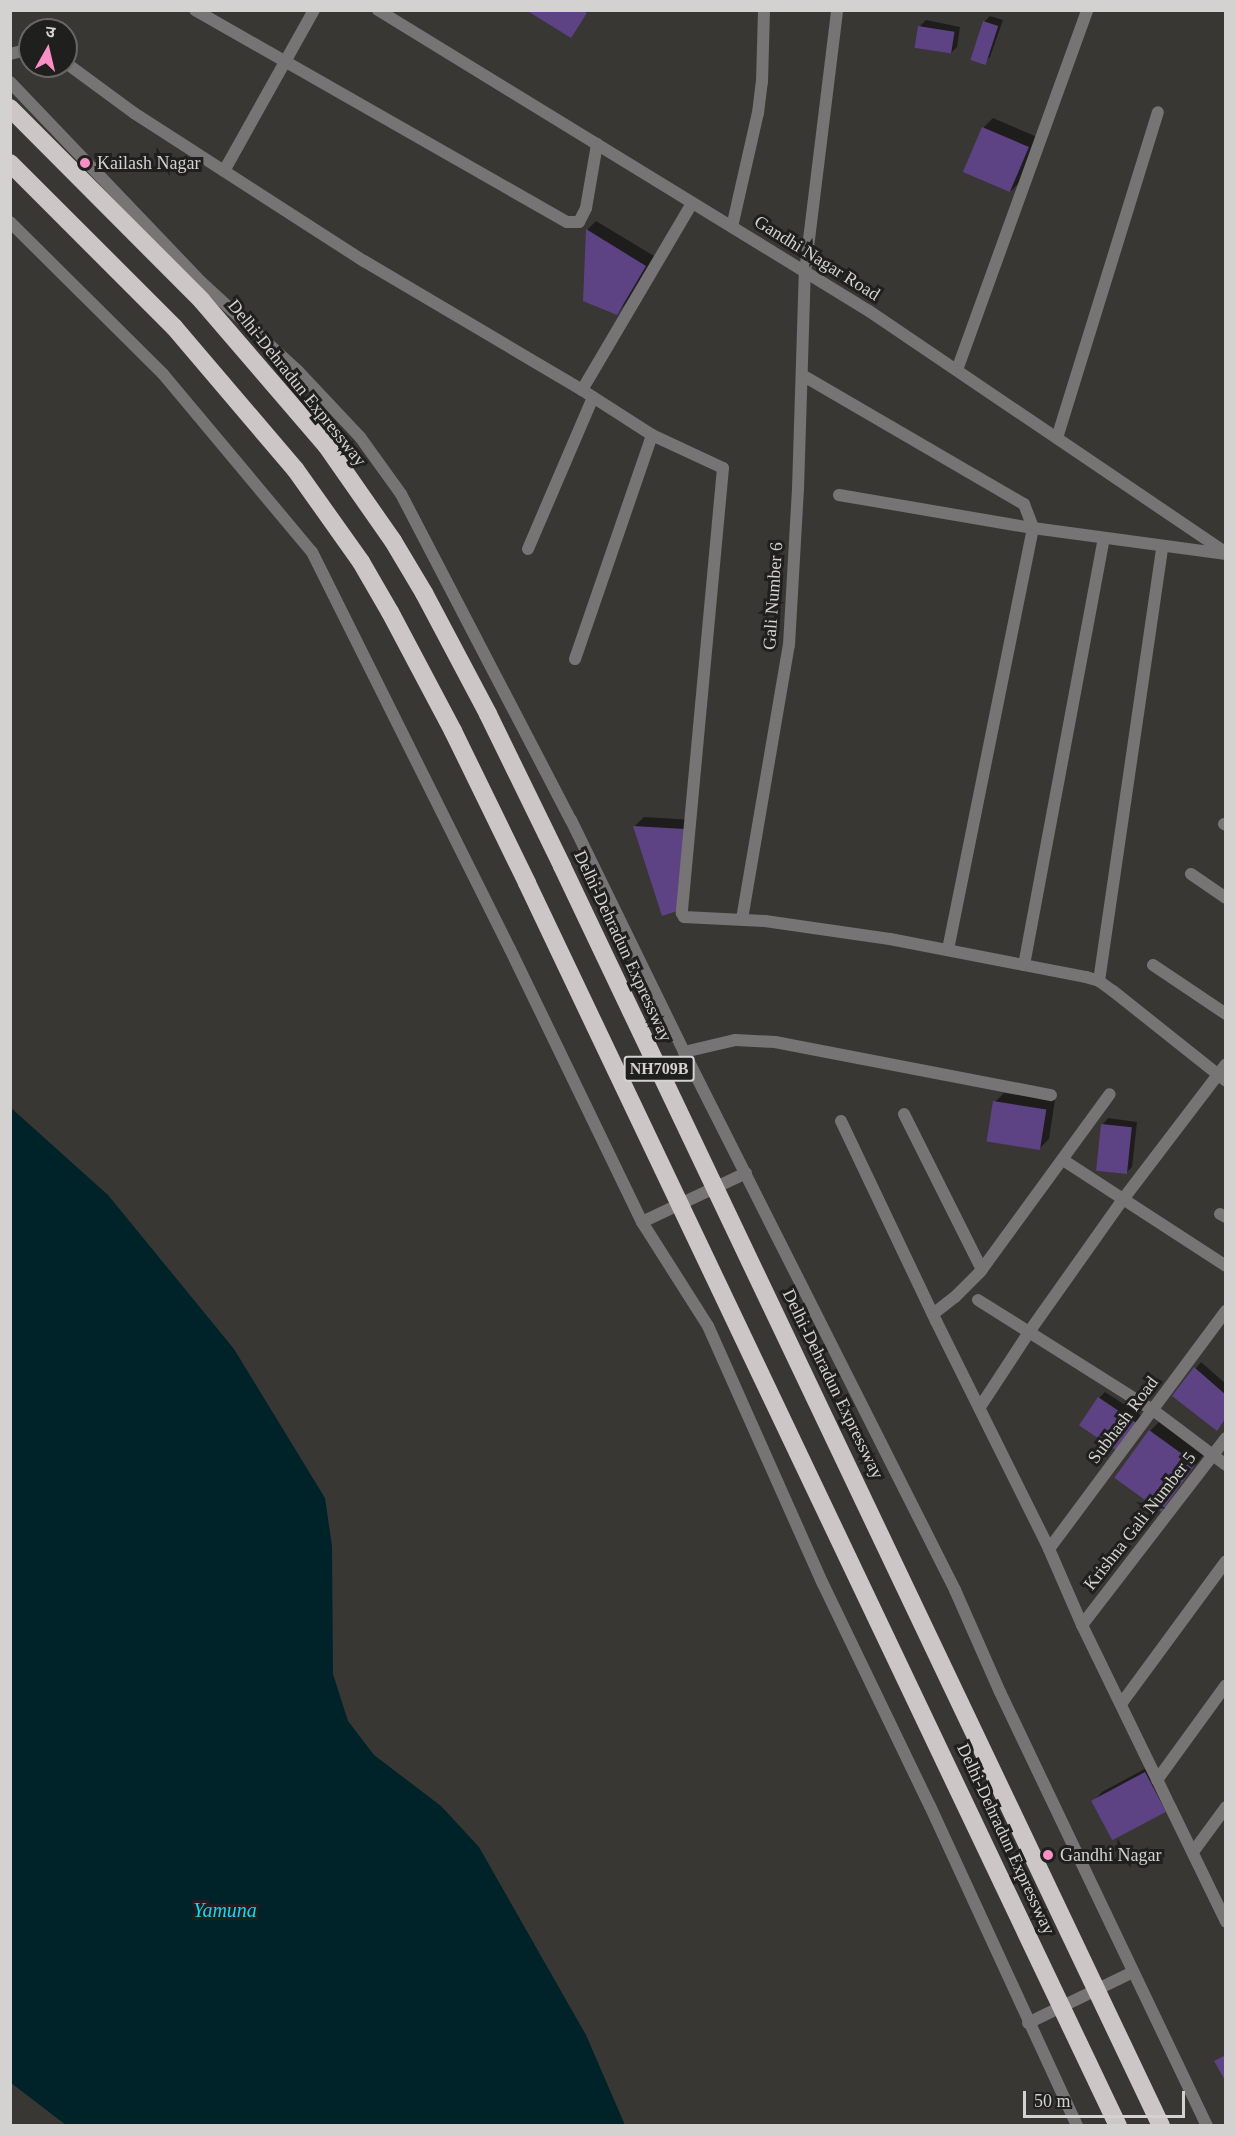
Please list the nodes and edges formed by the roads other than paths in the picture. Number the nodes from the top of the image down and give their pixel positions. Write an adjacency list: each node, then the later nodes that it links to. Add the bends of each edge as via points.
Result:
1 (195, 10): 7 (street)
2 (314, 10): 7 (street)
3 (378, 10): 12 (street, Gandhi Nagar Road)
4 (764, 10): 17 (street, via 758,113)
5 (837, 10): 18 (street, Gali Number 6)
6 (1087, 10): 19 (street)
7 (287, 64): 12 (street, via 567,222 579,222 586,208); 14 (street)
8 (78, 72): 14 (street)
9 (10, 82): 40 (street, via 200,281 298,371 360,437 401,494 572,820)
10 (10, 108): 75 (highway, Delhi-Dehradun Expressway / NH709B, bridge, via 202,301 318,436 393,541 424,594 562,866)
11 (1158, 112): 24 (street)
12 (597, 144): 15 (street, Gandhi Nagar Road)
13 (10, 163): 74 (highway, Delhi-Dehradun Expressway / NH709B, bridge, via 174,327 295,469 361,562 390,612 527,883)
14 (224, 171): 21 (street, via 364,261)
15 (692, 203): 17 (street, Gandhi Nagar Road); 21 (street)
16 (10, 222): 50 (street, via 163,374 312,552)
17 (732, 228): 18 (street, Gandhi Nagar Road)
18 (805, 272): 19 (street, Gandhi Nagar Road); 20 (street, Gali Number 6)
19 (957, 370): 24 (street, Gandhi Nagar Road)
20 (801, 375): 26 (street, via 1024,504); 34 (street, Gali Number 6, via 789,645)
21 (582, 390): 22 (street)
22 (593, 397): 23 (street); 29 (street)
23 (652, 435): 31 (street); 34 (street, via 723,468 682,913 688,919)
24 (1057, 438): 30 (street, Gandhi Nagar Road)
25 (839, 495): 26 (street)
26 (1033, 528): 27 (street); 35 (street)
27 (1104, 538): 28 (street); 36 (street)
28 (1162, 547): 30 (street); 38 (street)
29 (528, 549)
30 (1226, 554)
31 (575, 659)
32 (1191, 874): 33 (street)
33 (1226, 898)
34 (742, 919): 35 (street)
35 (948, 950): 36 (street)
36 (1024, 965): 38 (street)
37 (1153, 965): 39 (street)
38 (1099, 981): 42 (street)
39 (1226, 1014)
40 (684, 1052): 44 (street, via 735,1040 775,1042); 48 (street)
41 (1226, 1064): 42 (street)
42 (1222, 1078): 49 (street)
43 (1110, 1094): 47 (street)
44 (1051, 1095)
45 (904, 1114): 52 (street)
46 (841, 1121): 55 (street)
47 (1062, 1160): 49 (street); 52 (street)
48 (746, 1173): 50 (street); 71 (street, via 955,1590)
49 (1124, 1198): 51 (street); 56 (street)
50 (642, 1222): 72 (street, via 708,1326 823,1584 930,1806)
51 (1226, 1266)
52 (982, 1270): 55 (street)
53 (978, 1300): 56 (street)
54 (1226, 1311): 58 (street, Subhash Road)
55 (933, 1314): 57 (street)
56 (1029, 1332): 57 (street); 58 (street)
57 (980, 1407): 62 (street)
58 (1154, 1410): 60 (street); 62 (street, Subhash Road)
59 (1226, 1438): 60 (street, Krishna Gali Number 5)
60 (1213, 1456): 61 (street); 64 (street, Krishna Gali Number 5)
61 (1226, 1465)
62 (1049, 1549): 64 (street)
63 (1226, 1561): 66 (street)
64 (1082, 1625): 66 (street)
65 (1226, 1685): 67 (street)
66 (1121, 1704): 67 (street)
67 (1157, 1780): 69 (street)
68 (1226, 1807): 69 (street)
69 (1193, 1852): 70 (street)
70 (1226, 1922)
71 (1133, 1972): 72 (street); 76 (street)
72 (1028, 2023): 73 (street)
73 (1077, 2126)
74 (1118, 2126)
75 (1161, 2126)
76 (1207, 2126)

